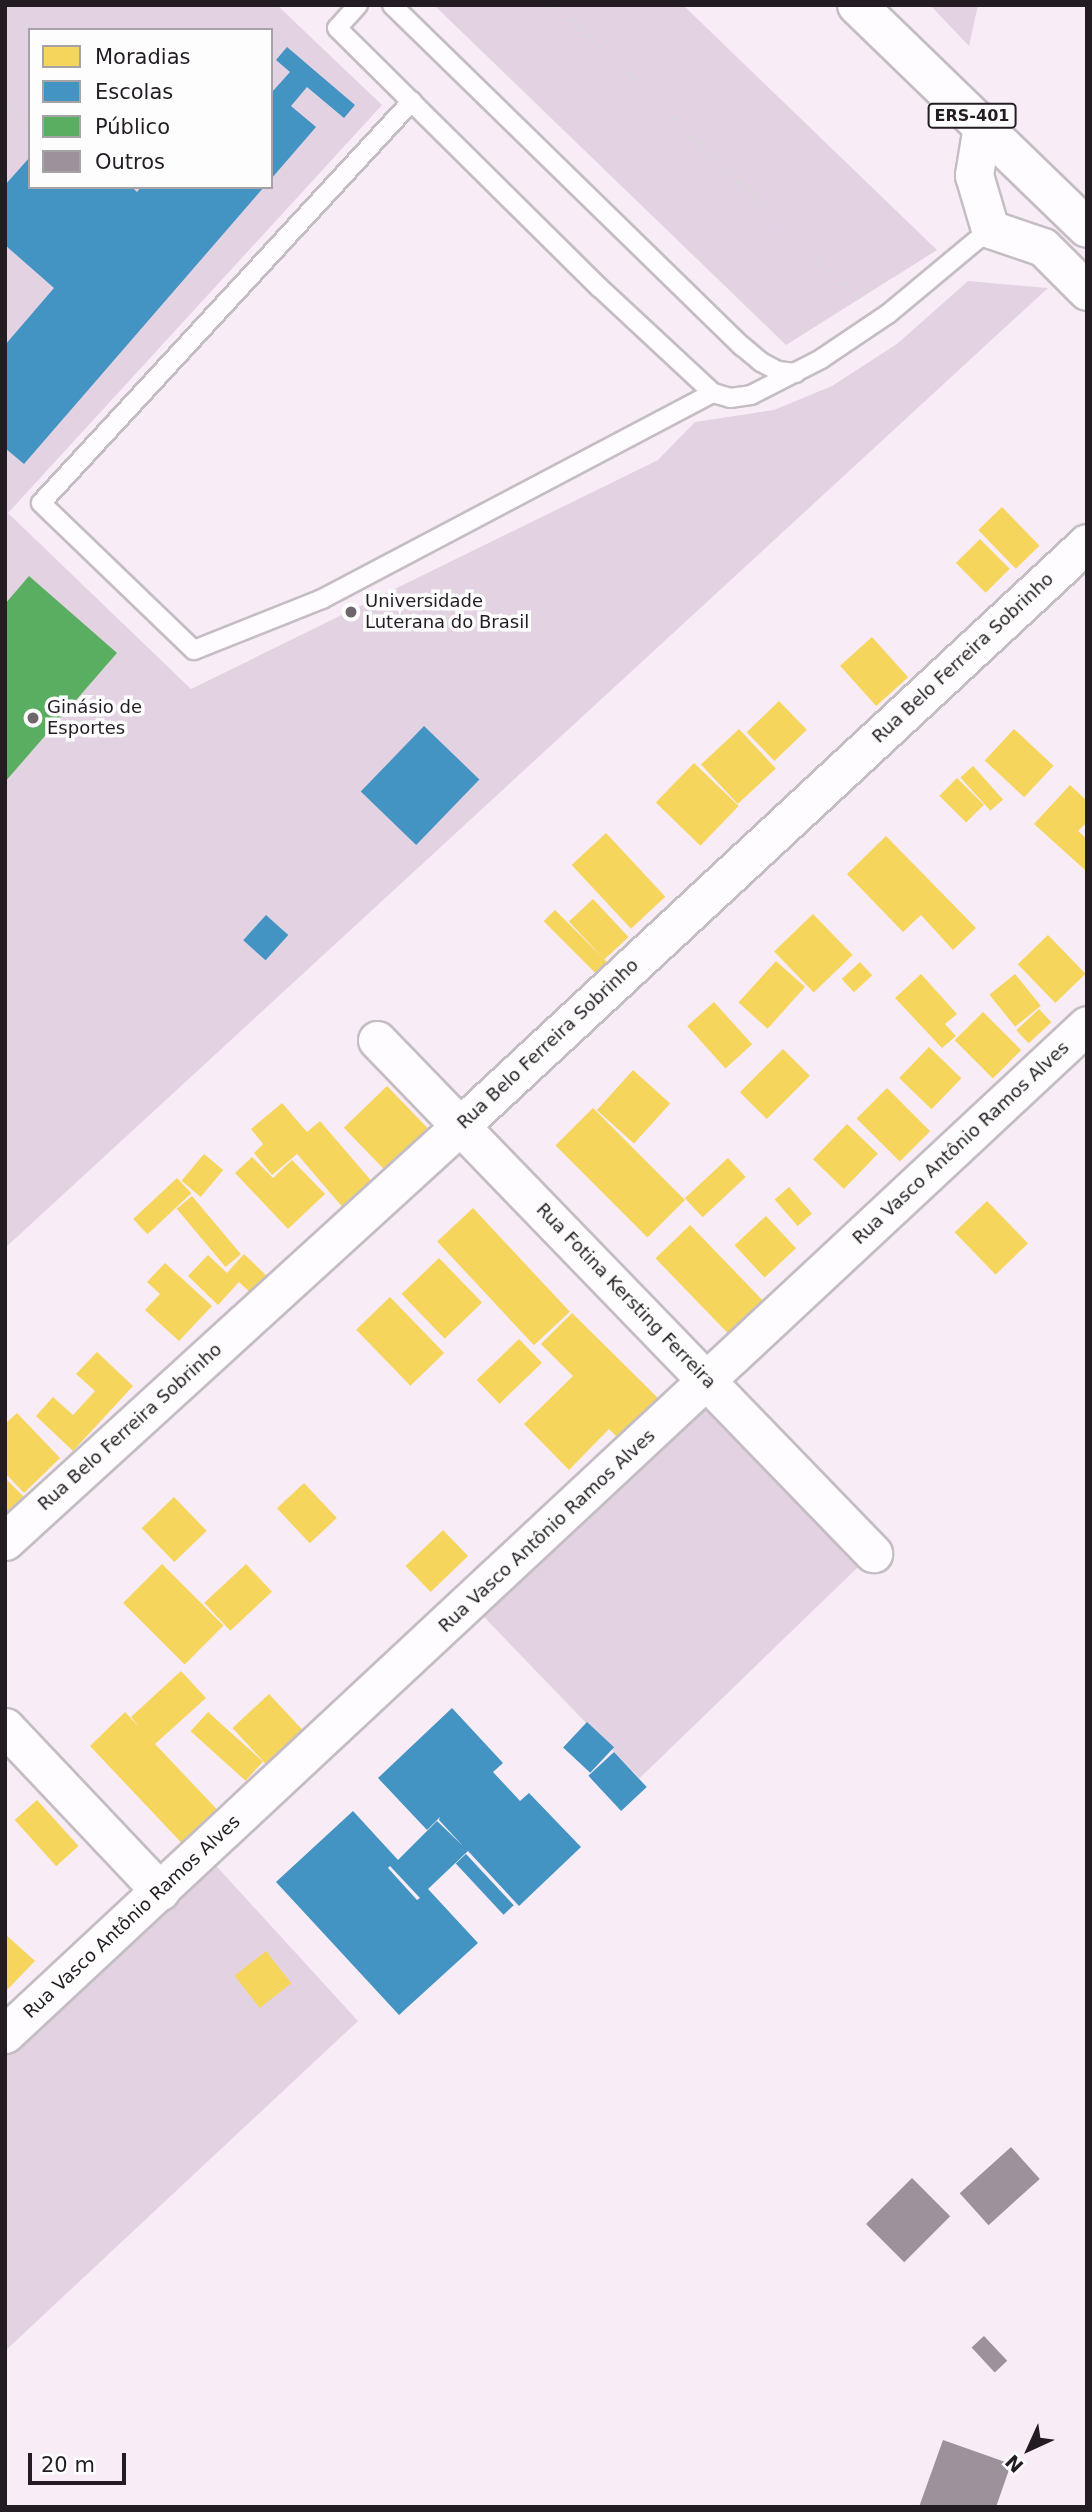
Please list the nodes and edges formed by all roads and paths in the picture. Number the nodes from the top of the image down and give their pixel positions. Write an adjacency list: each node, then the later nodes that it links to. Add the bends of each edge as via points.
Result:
1 (358, 5): 5 (lane, via 337,28)
2 (392, 5): 15 (lane, via 742,346 761,362)
3 (557, 5): 14 (path)
4 (858, 5): 8 (main road, ERS-401)
5 (412, 101): 16 (lane); 16 (lane, via 41,503 194,650 322,598)
6 (5, 105): 7 (path)
7 (28, 124)
8 (982, 126): 9 (main road, ERS-401); 10 (street, via 974,175)
9 (1087, 228)
10 (990, 229): 12 (street); 15 (lane, via 888,314)
11 (1087, 240): 12 (street)
12 (1043, 247): 13 (street)
13 (1087, 291)
14 (859, 299)
15 (796, 373): 16 (lane, via 751,396 730,398)
16 (713, 393)
17 (1087, 543): 20 (street, Rua Belo Ferreira Sobrinho)
18 (1087, 1026): 21 (street, Rua Vasco Antônio Ramos Alves)
19 (377, 1040): 20 (street, Rua Fotina Kersting Ferreira)
20 (460, 1126): 21 (street, Rua Fotina Kersting Ferreira); 22 (street, Rua Belo Ferreira Sobrinho)
21 (708, 1380): 23 (street, Rua Fotina Kersting Ferreira); 25 (street, Rua Vasco Antônio Ramos Alves)
22 (5, 1541)
23 (873, 1553)
24 (5, 1727): 25 (street)
25 (160, 1891): 26 (street, Rua Vasco Antônio Ramos Alves)
26 (5, 2034)

